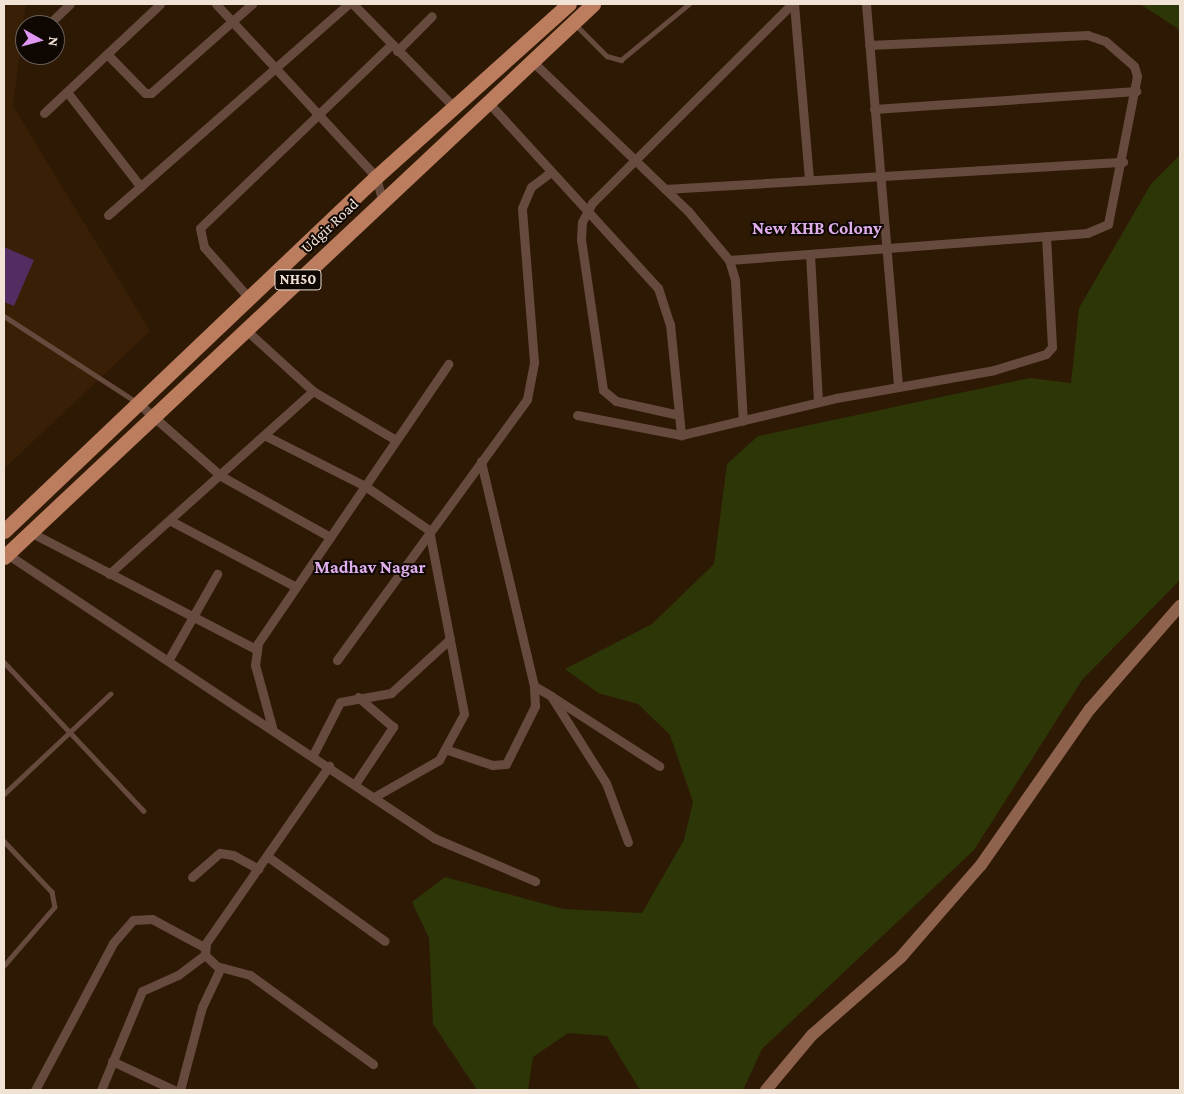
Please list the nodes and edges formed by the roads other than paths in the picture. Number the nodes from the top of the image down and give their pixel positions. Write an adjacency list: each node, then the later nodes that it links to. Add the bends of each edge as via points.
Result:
1 (70, 4): 12 (street)
2 (160, 4): 18 (street)
3 (216, 4): 14 (street)
4 (252, 4): 14 (street)
5 (348, 4): 20 (street)
6 (353, 4): 17 (street)
7 (569, 4): 24 (highway, Udgir Road / NH50)
8 (593, 4): 15 (highway, Udgir Road / NH50)
9 (690, 4): 15 (lane, via 621,60 607,56)
10 (793, 4): 28 (street); 33 (street)
11 (866, 4): 16 (street)
12 (58, 15)
13 (432, 16): 17 (street)
14 (232, 22): 18 (street, via 151,93 145,93); 20 (street)
15 (573, 22): 19 (highway, Udgir Road / NH50)
16 (869, 45): 21 (street, via 1088,35 1105,40 1134,66); 25 (street)
17 (394, 48): 24 (street); 27 (street)
18 (107, 54): 22 (street)
19 (532, 61): 23 (highway, Udgir Road / NH50); 28 (street)
20 (274, 68): 27 (street); 34 (street)
21 (1136, 91): 25 (street); 29 (street)
22 (67, 92): 26 (street); 34 (street)
23 (488, 102): 30 (street); 36 (highway, Udgir Road / NH50)
24 (454, 107): 32 (highway, Udgir Road / NH50)
25 (874, 109): 31 (street)
26 (44, 114)
27 (317, 114): 32 (street); 43 (street, via 200,228 204,247)
28 (636, 160): 35 (street); 37 (street)
29 (1123, 162): 31 (street); 39 (street, via 1108,224 1087,233)
30 (551, 172): 37 (street); 58 (street, via 531,188 522,208 534,376 527,400)
31 (879, 175): 33 (street); 40 (street)
32 (376, 177): 36 (street); 43 (highway, Udgir Road / NH50)
33 (809, 179): 35 (street)
34 (141, 187): 38 (street)
35 (664, 188): 42 (street)
36 (382, 200): 45 (highway, Udgir Road / NH50)
37 (586, 211): 53 (street, via 658,288 665,302); 53 (street, via 581,240 603,390 616,401)
38 (108, 215)
39 (1046, 236): 40 (street); 47 (street, via 1050,352 994,370)
40 (885, 248): 41 (street); 47 (street)
41 (810, 254): 42 (street); 49 (street)
42 (729, 260): 54 (street, via 735,280)
43 (249, 298): 50 (highway, Udgir Road / NH50)
44 (4, 316): 50 (lane)
45 (246, 329): 48 (street); 51 (highway, Udgir Road / NH50)
46 (448, 364): 57 (street)
47 (898, 387): 49 (street)
48 (313, 391): 56 (street); 57 (street)
49 (818, 402): 54 (street)
50 (138, 403): 51 (street); 63 (highway, Udgir Road / NH50)
51 (153, 415): 59 (street); 64 (highway, Udgir Road / NH50)
52 (577, 415): 55 (street)
53 (679, 415): 55 (street)
54 (744, 421): 55 (street)
55 (681, 435)
56 (266, 436): 59 (street); 60 (street)
57 (396, 440): 60 (street)
58 (481, 461): 62 (street); 77 (street)
59 (221, 476): 61 (street); 65 (street)
60 (365, 486): 62 (street); 65 (street)
61 (171, 521): 67 (street); 69 (street)
62 (429, 530): 72 (street); 75 (street)
63 (4, 531)
64 (30, 532): 66 (highway, Udgir Road / NH50); 67 (street)
65 (330, 537): 69 (street)
66 (5, 556): 74 (street)
67 (109, 574): 71 (street)
68 (217, 574): 71 (street)
69 (296, 587): 73 (street)
70 (1180, 606): 107 (main road, via 1090,709 981,865 901,957 812,1035)
71 (192, 618): 73 (street); 74 (street)
72 (450, 639): 80 (street, via 401,688); 83 (street, via 464,714)
73 (256, 649): 81 (street, via 255,665)
74 (169, 659): 81 (street)
75 (337, 660)
76 (4, 662): 82 (lane)
77 (534, 686): 79 (street); 83 (street, via 534,706 506,764 492,765)
78 (110, 694): 82 (lane)
79 (550, 696): 86 (street); 92 (street, via 606,783)
80 (358, 697): 84 (street, via 340,702); 87 (street, via 393,727)
81 (272, 727): 84 (street)
82 (71, 733): 88 (lane); 90 (lane)
83 (446, 749): 89 (street, via 432,765)
84 (313, 755): 85 (street)
85 (330, 766): 87 (street); 93 (street)
86 (658, 766)
87 (355, 784): 89 (street)
88 (4, 794)
89 (374, 797): 96 (street, via 434,838)
90 (144, 811)
91 (4, 841): 99 (lane, via 52,892 55,907)
92 (628, 842)
93 (267, 856): 94 (street); 97 (street)
94 (258, 869): 95 (street, via 233,855 220,853); 98 (street)
95 (192, 877)
96 (535, 881)
97 (384, 941)
98 (204, 951): 100 (street); 101 (street, via 178,975 142,991); 103 (street, via 152,919 133,920 113,943)
99 (4, 966)
100 (220, 967): 102 (street, via 250,975); 106 (street, via 202,1007)
101 (112, 1061): 104 (street); 105 (street)
102 (373, 1064)
103 (35, 1090)
104 (101, 1090)
105 (174, 1090)
106 (180, 1090)
107 (766, 1090)

